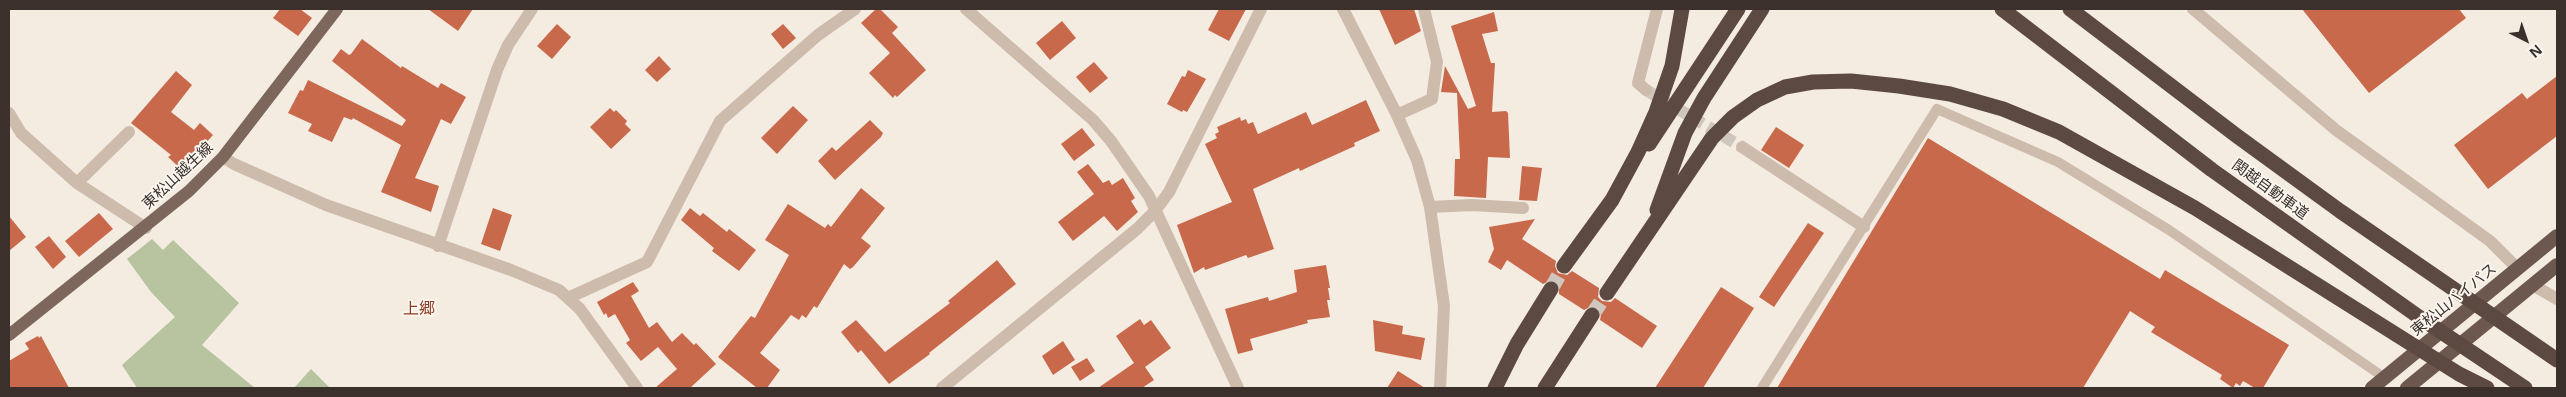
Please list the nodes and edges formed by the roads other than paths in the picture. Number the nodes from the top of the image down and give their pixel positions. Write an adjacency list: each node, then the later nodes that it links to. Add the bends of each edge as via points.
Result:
1 (337, 9): 22 (main road, 東松山越生線)
2 (532, 9): 32 (street, via 508,45 497,70)
3 (855, 9): 39 (street, via 818,35 720,121 647,262)
4 (966, 9): 27 (street, via 1093,120 1111,140)
5 (1261, 9): 27 (street, via 1169,192)
6 (1343, 9): 18 (street)
7 (1424, 9): 18 (street, via 1437,62 1432,99)
8 (1657, 9): 16 (street, via 1638,83)
9 (1682, 9): 24 (highway, via 1672,66 1656,112)
10 (1738, 9): 24 (highway)
11 (1762, 9): 30 (highway, via 1685,133)
12 (2002, 9): 55 (highway, 関越自動車道, via 2212,170 2419,318)
13 (2070, 9): 20 (highway, 関越自動車道)
14 (2084, 9): 20 (highway)
15 (2193, 9): 35 (street, via 2336,130 2490,241)
16 (1646, 90)
17 (9, 114): 23 (street, via 21,133)
18 (1397, 115): 25 (street, via 1417,160)
19 (129, 132): 23 (street)
20 (2237, 136): 43 (highway, 関越自動車道, via 2453,291)
21 (1742, 147): 28 (street)
22 (223, 157): 29 (main road, 東松山越生線); 32 (street, via 326,205)
23 (78, 183): 29 (street)
24 (1612, 200): 34 (highway)
25 (1430, 207): 26 (street); 49 (street, via 1444,306)
26 (1523, 208)
27 (1155, 211): 47 (street); 48 (street)
28 (1864, 227): 44 (lane, via 1937,109 2075,172 2169,230); 51 (lane)
29 (146, 228): 42 (main road, 東松山越生線)
30 (1650, 230): 38 (highway); 54 (highway, via 1712,138 1757,100 1785,87 1851,81 1950,94 2003,109 2059,132 2195,208 2459,374)
31 (2557, 236): 35 (highway, 東松山バイパス)
32 (438, 246): 39 (street, via 549,285)
33 (2557, 265): 36 (highway)
34 (1564, 266)
35 (2518, 269): 44 (highway, 東松山バイパス)
36 (2533, 285): 40 (street); 53 (highway)
37 (1551, 288): 45 (highway)
38 (1607, 293)
39 (570, 297): 46 (street)
40 (2557, 299)
41 (1592, 315): 50 (highway)
42 (9, 335)
43 (2557, 360)
44 (2385, 378): 52 (highway, 東松山バイパス)
45 (1497, 385)
46 (637, 388)
47 (942, 388)
48 (1238, 388)
49 (1440, 388)
50 (1545, 388)
51 (1762, 388)
52 (2372, 388)
53 (2407, 388)
54 (2487, 388)
55 (2525, 388)

